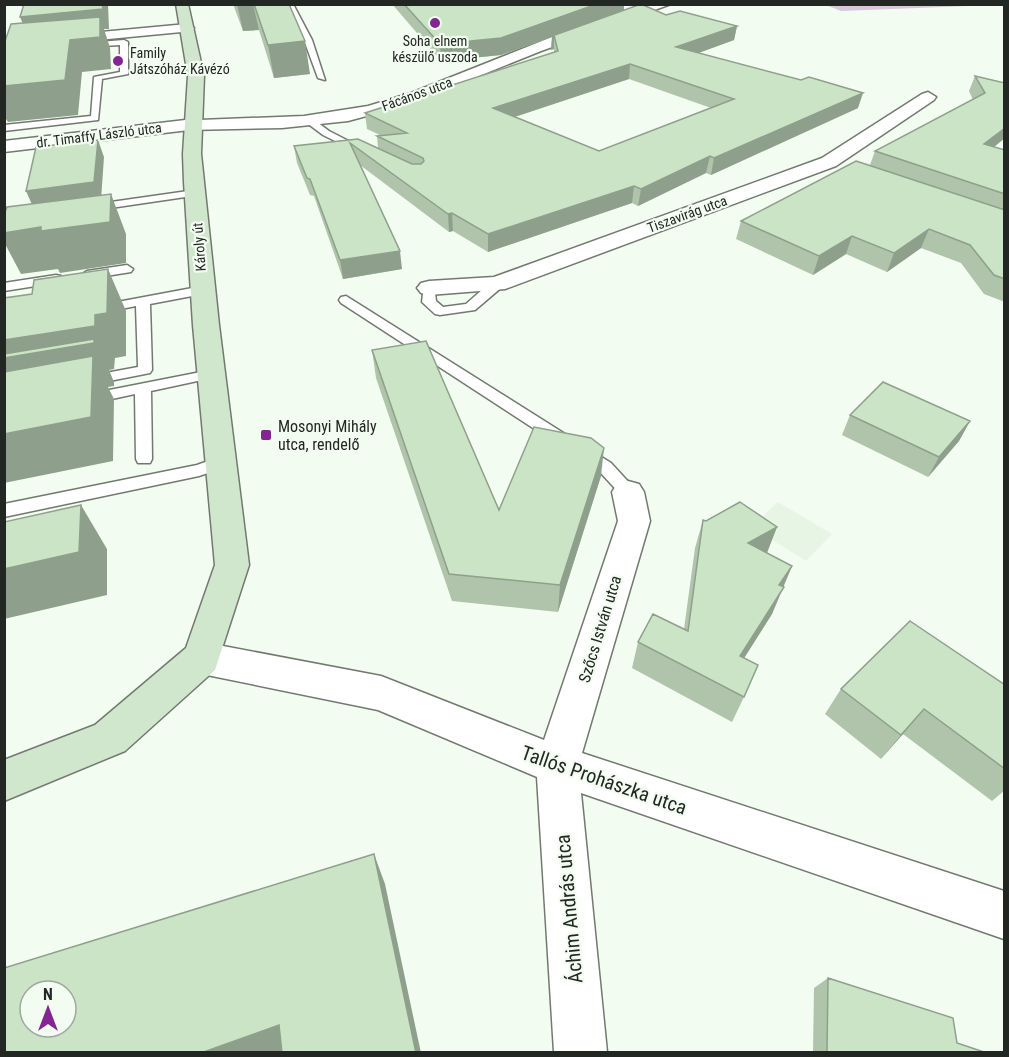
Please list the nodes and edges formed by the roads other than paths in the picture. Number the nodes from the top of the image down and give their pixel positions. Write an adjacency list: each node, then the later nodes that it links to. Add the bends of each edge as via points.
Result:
1 (182, 4): 4 (street, Károly út)
2 (289, 4): 7 (lane)
3 (664, 4): 10 (street, Fácános utca, via 585,29 372,111)
4 (187, 28): 5 (street); 11 (street, Károly út, via 196,76)
5 (4, 45)
6 (4, 53): 9 (lane, via 124,42 124,74 98,77)
7 (322, 78)
8 (928, 97): 16 (street, Tiszavirág utca)
9 (95, 117): 12 (lane); 13 (lane)
10 (310, 121): 11 (street, Fácános utca); 15 (lane, via 326,134)
11 (194, 125): 13 (street, dr. Timaffy László utca); 18 (street, Károly út)
12 (4, 128)
13 (94, 136): 14 (street, dr. Timaffy László utca)
14 (4, 147)
15 (377, 158)
16 (829, 162): 17 (street); 22 (street, Tiszavirág utca, via 497,284)
17 (850, 169)
18 (195, 193): 19 (lane); 23 (street, Károly út)
19 (81, 209)
20 (127, 269): 21 (lane)
21 (4, 286)
22 (429, 288)
23 (202, 290): 25 (lane); 27 (street, Károly út)
24 (346, 300): 33 (lane, via 605,467)
25 (143, 303): 26 (lane); 28 (lane, via 145,370)
26 (85, 311)
27 (211, 374): 29 (lane); 32 (street, Károly út)
28 (75, 382)
29 (143, 389): 30 (lane); 31 (lane)
30 (74, 401)
31 (144, 459)
32 (224, 476): 34 (lane, via 199,470); 35 (street, Károly út, via 232,565)
33 (628, 492): 36 (street, Szőcs István utca, via 634,520)
34 (4, 511)
35 (202, 658): 36 (street, Tallós Prohászka utca, via 381,693); 37 (street, via 110,738)
36 (557, 765): 38 (street, Tallós Prohászka utca); 39 (street, Áchim András utca)
37 (4, 781)
38 (1005, 915)
39 (580, 1053)

